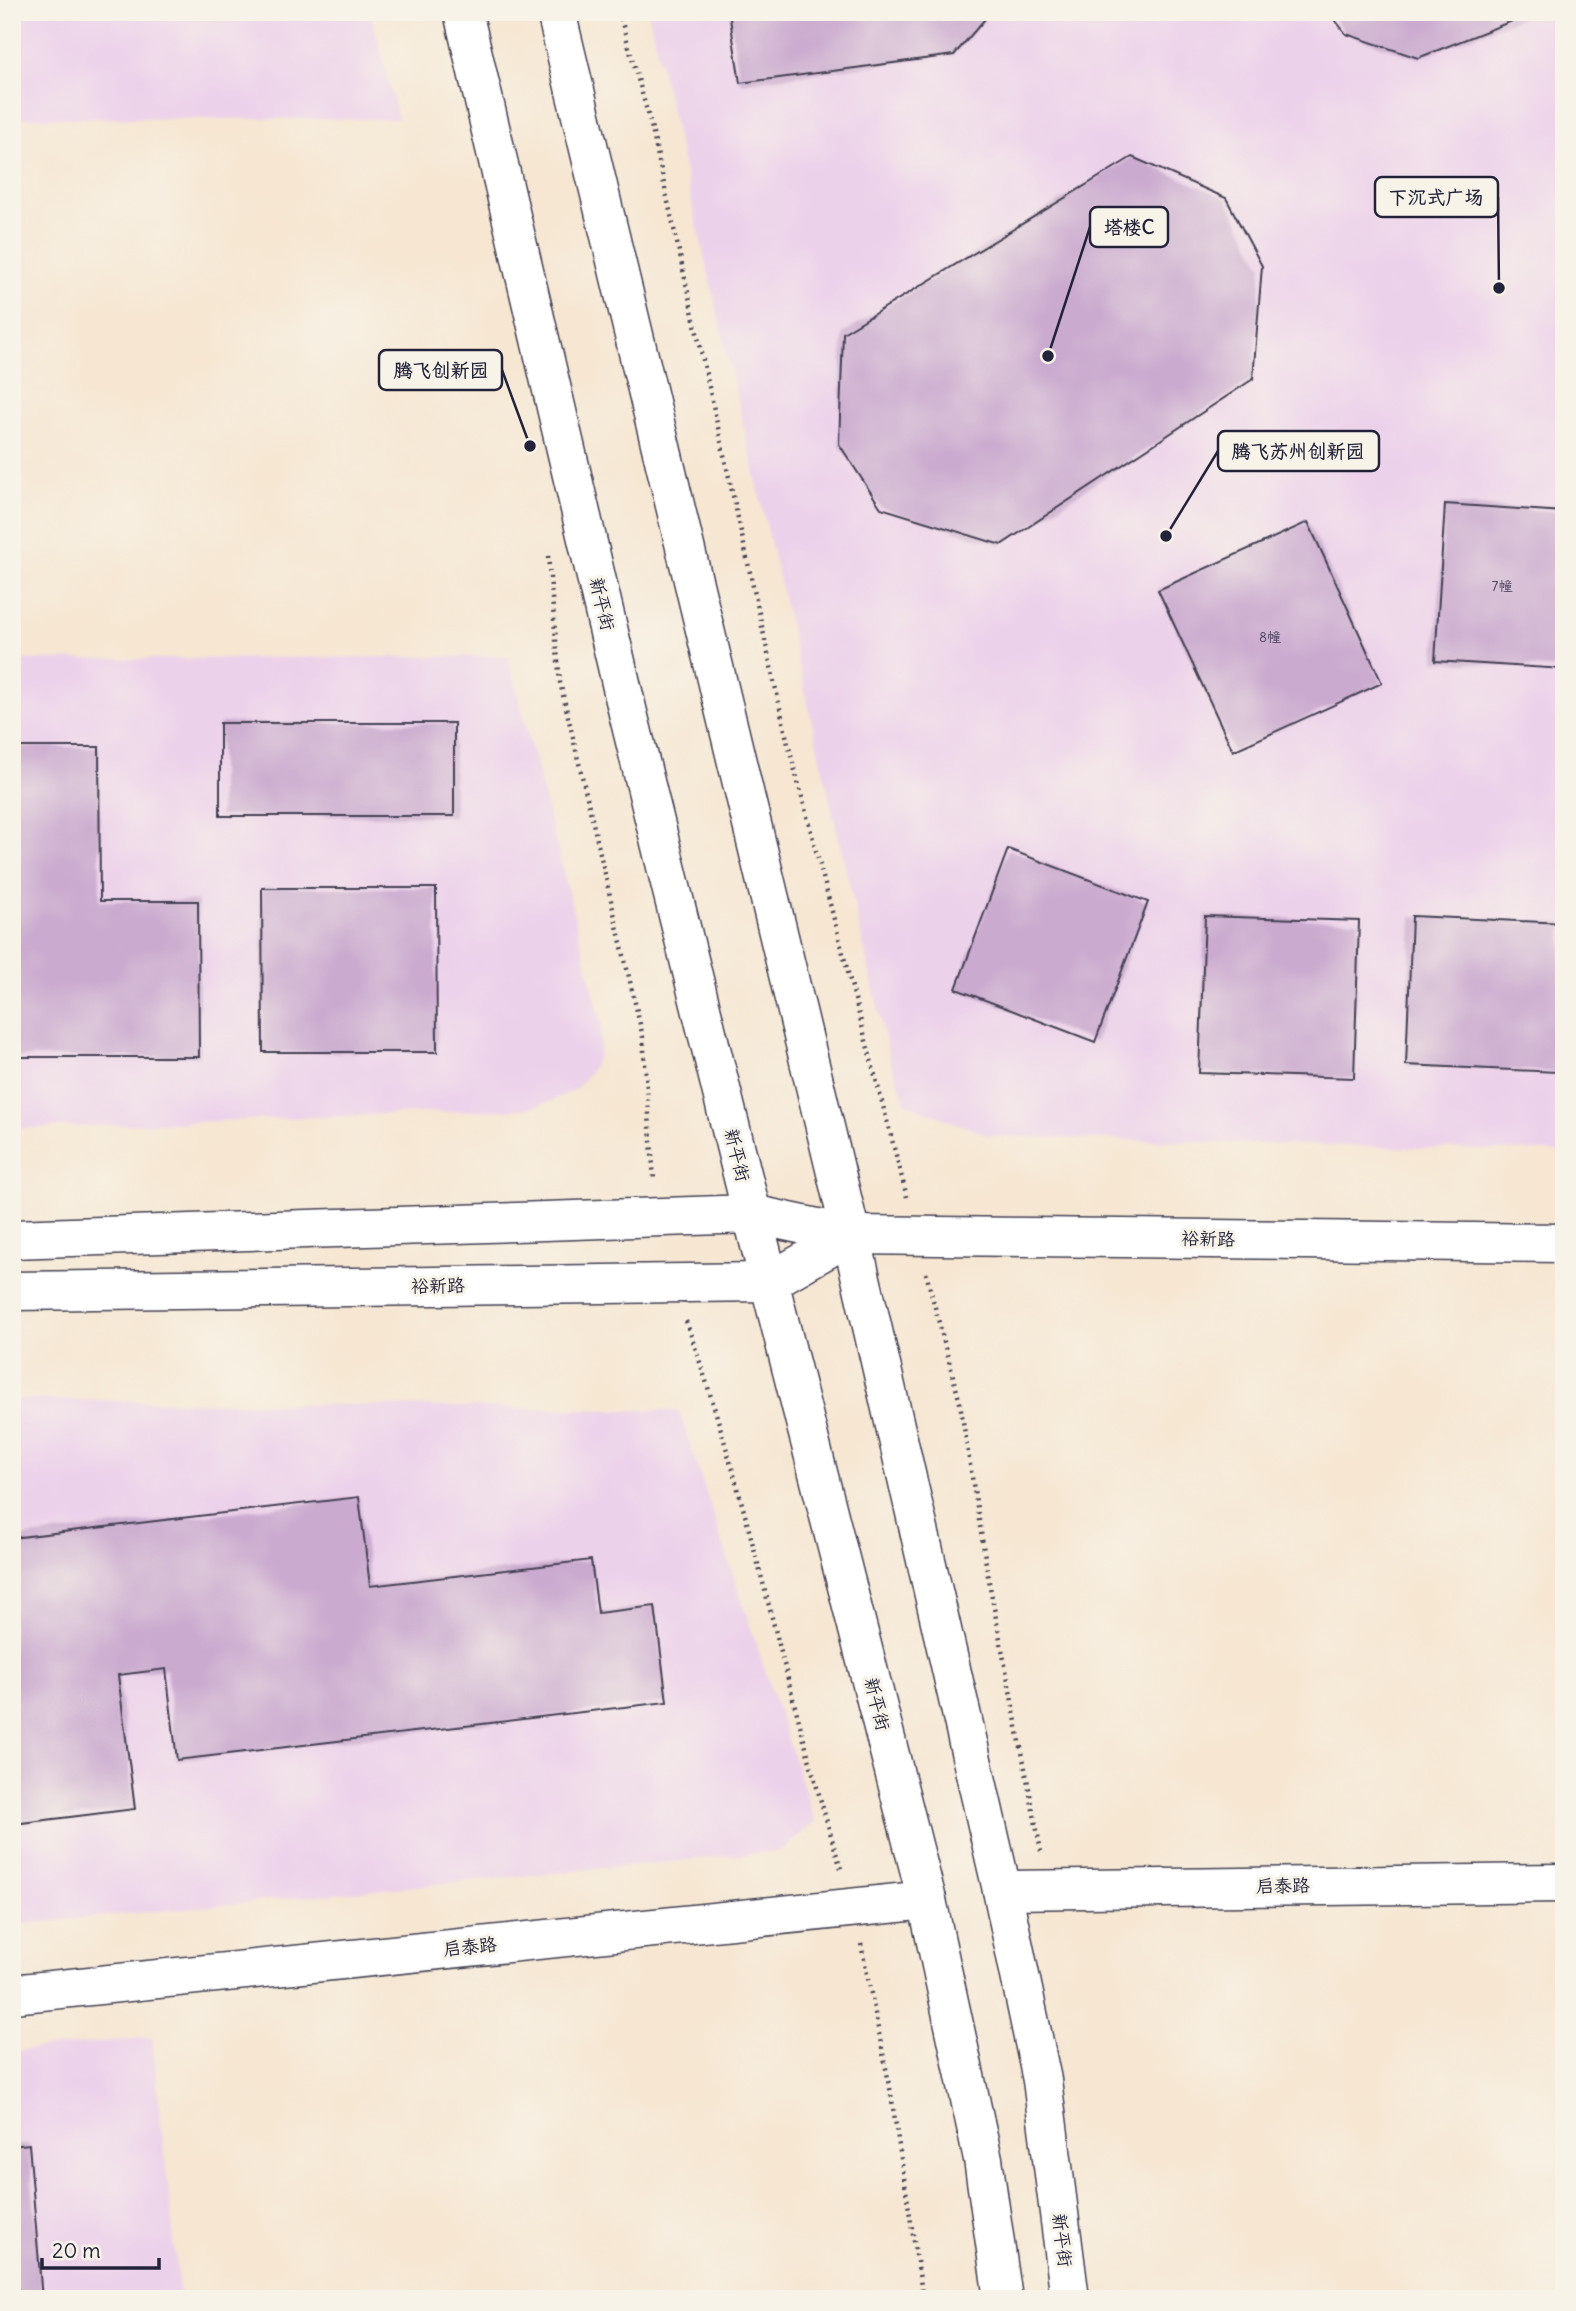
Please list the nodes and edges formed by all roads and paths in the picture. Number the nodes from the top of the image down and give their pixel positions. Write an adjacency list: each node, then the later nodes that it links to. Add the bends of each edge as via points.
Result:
1 (463, 12): 5 (main road, 新平街)
2 (556, 12): 7 (main road, 新平街)
3 (619, 12): 8 (path, via 650,125 788,744)
4 (547, 545): 6 (path, via 560,682 643,1037)
5 (752, 1214): 6 (main road, 裕新路); 7 (main road, 裕新路); 11 (main road, 新平街)
6 (657, 1217): 9 (main road, 裕新路)
7 (851, 1235): 8 (main road, 裕新路); 11 (main road, 裕新路); 16 (main road, 新平街)
8 (917, 1236): 10 (main road, 裕新路); 15 (path, via 960,1404)
9 (12, 1239)
10 (1564, 1243)
11 (769, 1282): 12 (main road, 裕新路); 17 (main road, 新平街)
12 (673, 1283): 13 (main road, 裕新路); 18 (path, via 714,1401 813,1778)
13 (12, 1292)
14 (1564, 1882): 15 (main road, 启泰路)
15 (1048, 1889): 16 (main road, 启泰路)
16 (1002, 1890): 22 (main road, 新平街, via 1042,2080)
17 (927, 1900): 18 (main road, 启泰路); 21 (main road, 新平街, via 983,2159)
18 (853, 1908): 19 (main road, 启泰路); 20 (path, via 890,2088)
19 (12, 1994)
20 (923, 2299)
21 (1003, 2299)
22 (1070, 2299)

